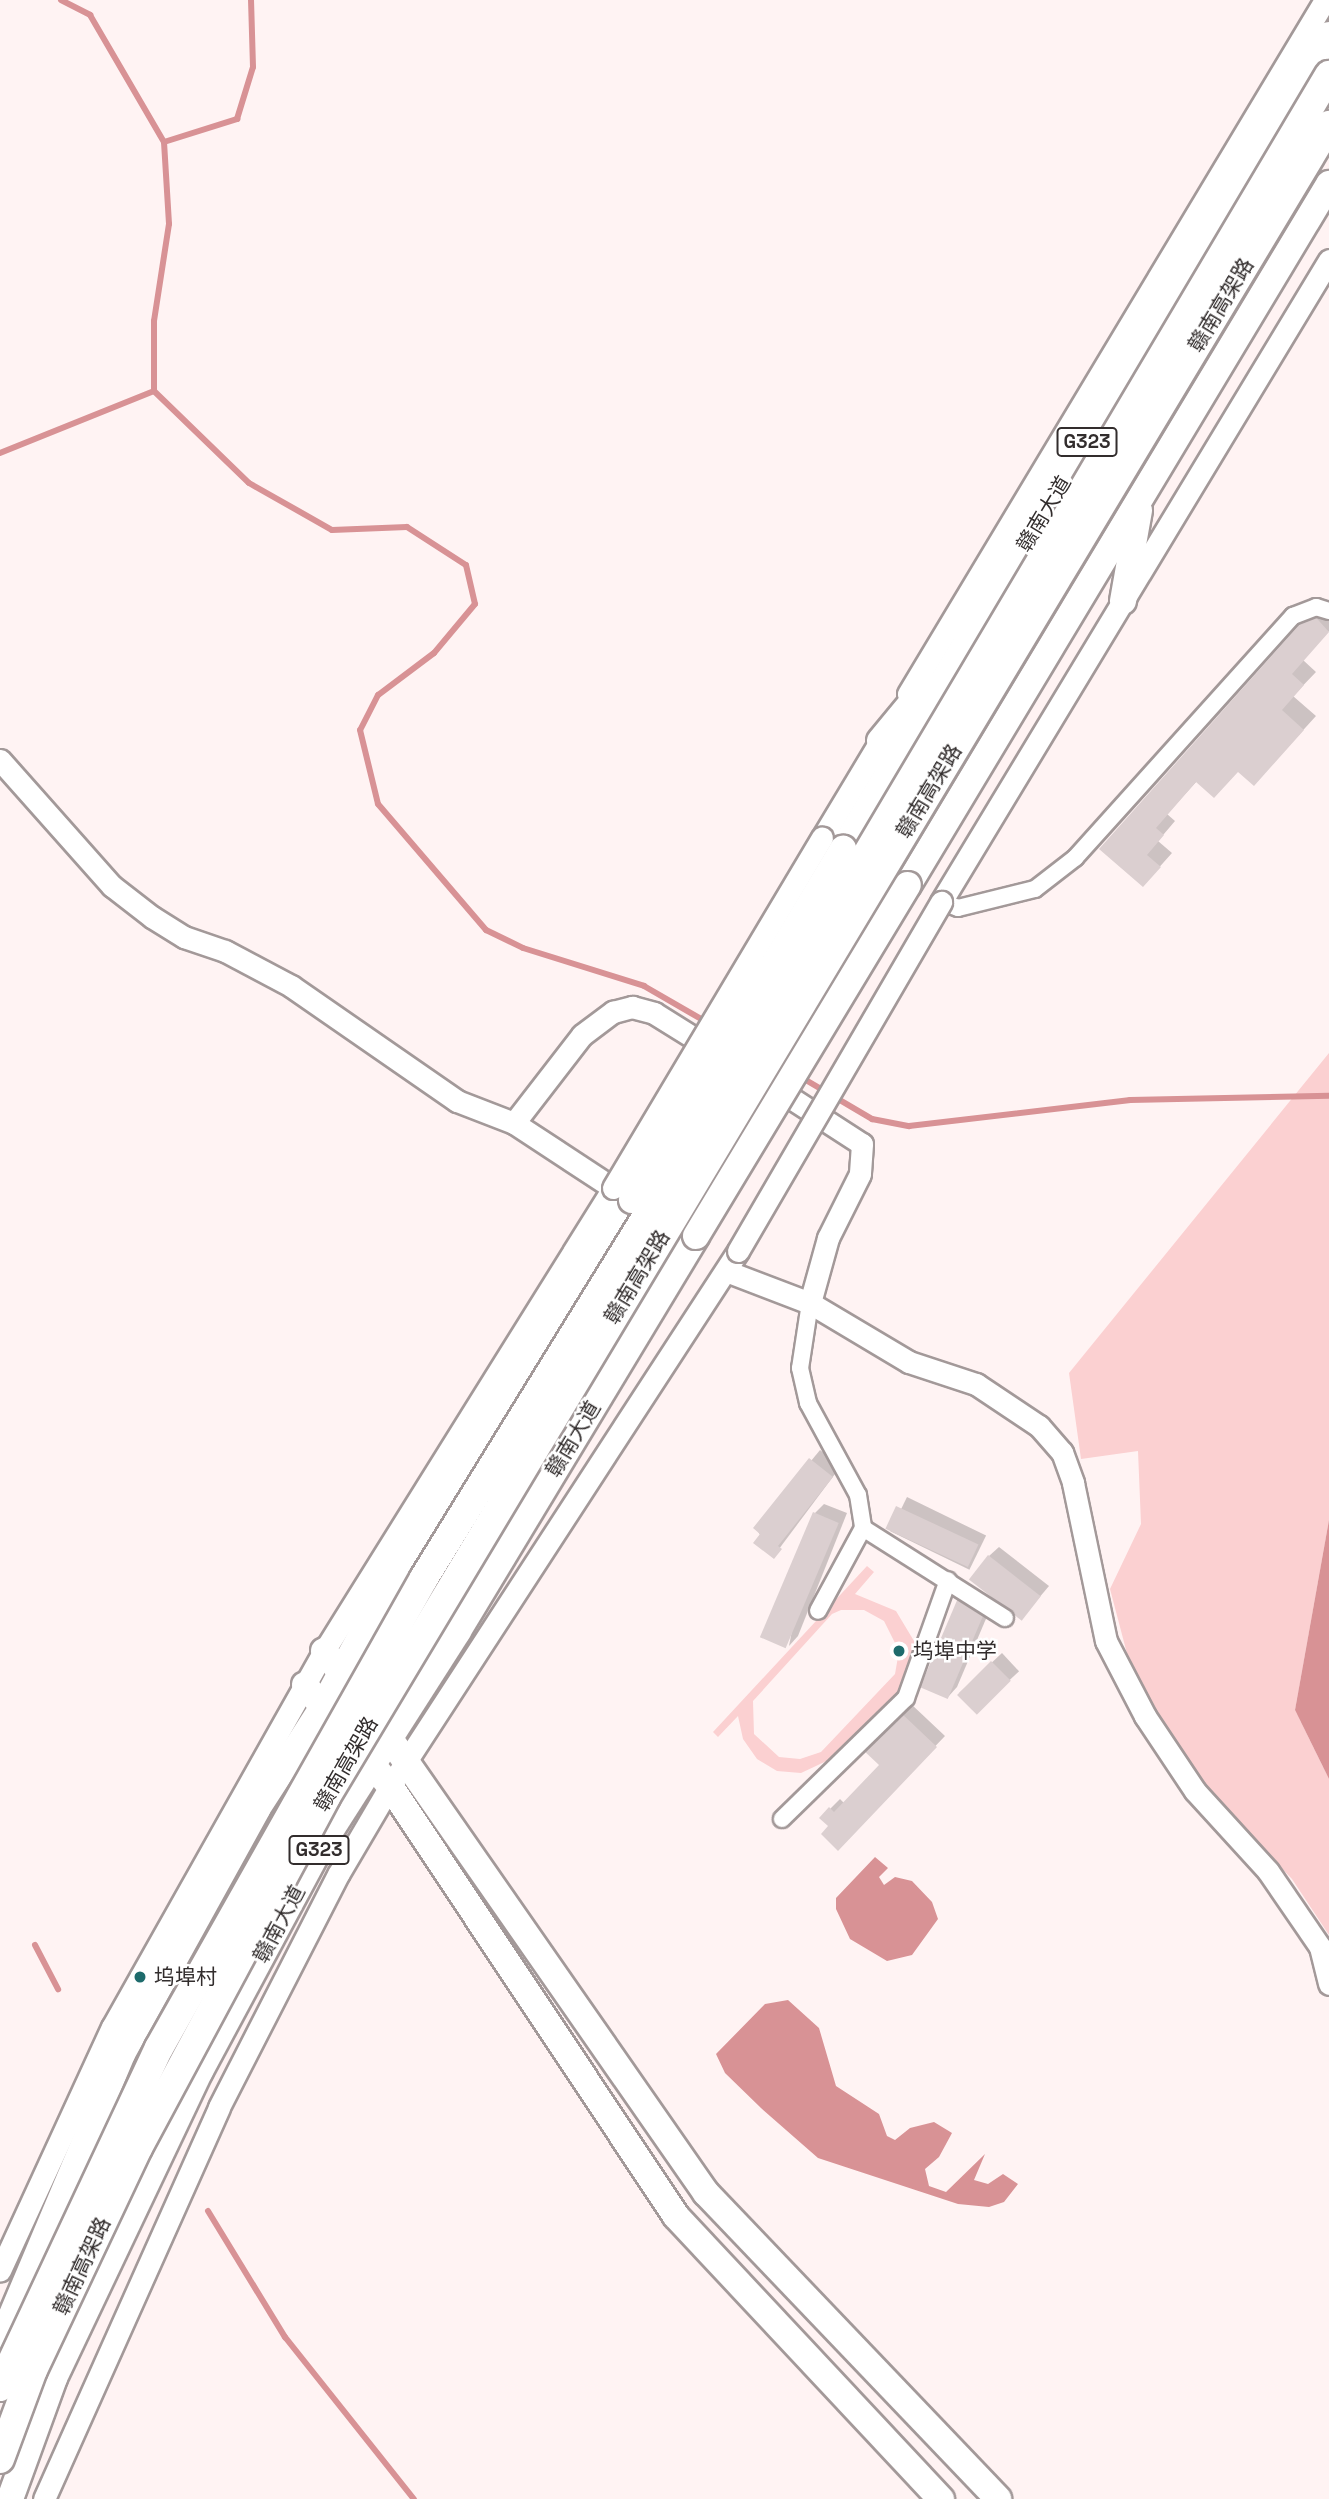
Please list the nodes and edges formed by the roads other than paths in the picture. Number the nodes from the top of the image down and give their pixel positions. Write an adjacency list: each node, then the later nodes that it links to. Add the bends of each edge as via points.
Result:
1 (1325, 0): 11 (street)
2 (1329, 35): 10 (main road, 赣南大道 / G323)
3 (1329, 75): 39 (highway, 赣南高架路, bridge, via 797,972 424,1578 159,2049)
4 (1329, 125): 40 (highway, 赣南高架路, bridge, via 326,1797 138,2148 33,2371)
5 (1329, 184): 7 (main road)
6 (1329, 260): 8 (street)
7 (1142, 492): 8 (main road); 24 (main road, 赣南大道 / G323, bridge)
8 (1123, 601): 14 (street)
9 (1329, 611): 14 (street, via 1317,607 1293,615 1075,858 1035,889 958,908)
10 (986, 612): 11 (main road); 13 (main road, 赣南大道 / G323)
11 (880, 741): 13 (street)
12 (0, 760): 15 (street, via 112,886 152,916 184,937 225,951 291,986 457,1101)
13 (833, 843): 16 (main road, 赣南大道, bridge)
14 (942, 902): 17 (street, bridge)
15 (514, 1123): 16 (street); 18 (street, via 582,1035 613,1012 632,1007 654,1013 725,1056 862,1144 860,1174 828,1238)
16 (622, 1194): 21 (main road); 25 (street)
17 (726, 1271): 18 (street); 30 (street)
18 (810, 1303): 19 (street, via 800,1368 808,1403 858,1495); 36 (street, via 909,1362 976,1384 1039,1426 1062,1452 1073,1483 1106,1641 1145,1716 1195,1791 1268,1871 1320,1947)
19 (863, 1528): 20 (street); 22 (street)
20 (948, 1580): 23 (street); 34 (street, via 906,1698)
21 (388, 1586): 24 (main road); 26 (main road)
22 (818, 1611)
23 (1005, 1618)
24 (457, 1631): 29 (main road, 赣南大道 / G323)
25 (324, 1651): 26 (main road); 27 (street)
26 (342, 1674): 28 (main road); 29 (main road)
27 (305, 1685): 28 (main road); 37 (street, via 112,2026)
28 (323, 1708): 31 (main road); 33 (main road)
29 (388, 1735): 30 (main road); 31 (main road, 赣南大道 / G323)
30 (408, 1758): 32 (street); 44 (main road, via 706,2193)
31 (371, 1762): 32 (main road); 35 (main road, 赣南大道 / G323)
32 (390, 1786): 42 (street, via 339,1873 219,2107); 43 (main road, via 676,2216)
33 (257, 1809): 35 (main road); 38 (main road, via 122,2054)
34 (782, 1819)
35 (320, 1847): 41 (main road, 赣南大道 / G323, via 200,2070 71,2341)
36 (1329, 1984)
37 (0, 2271)
38 (0, 2343)
39 (0, 2387)
40 (0, 2459)
41 (10, 2499)
42 (44, 2499)
43 (941, 2499)
44 (998, 2499)

